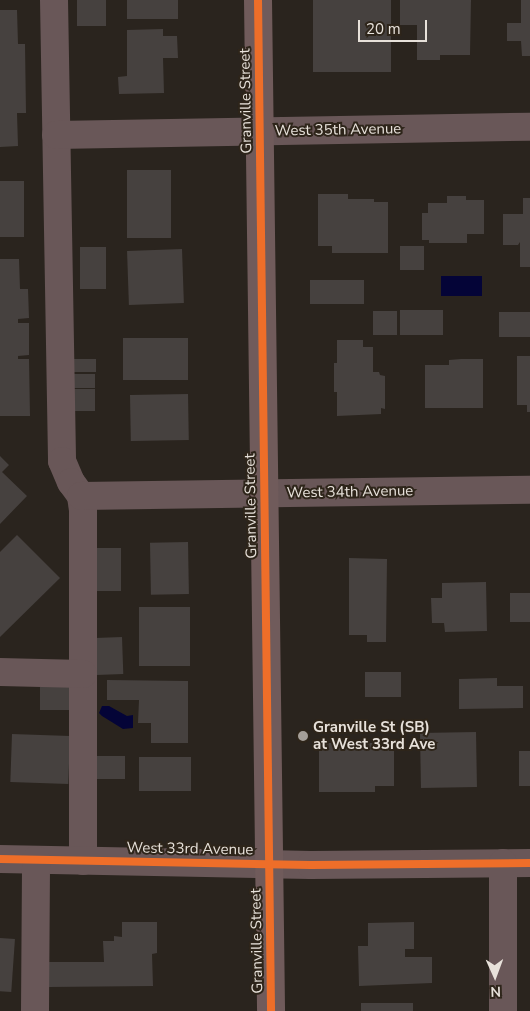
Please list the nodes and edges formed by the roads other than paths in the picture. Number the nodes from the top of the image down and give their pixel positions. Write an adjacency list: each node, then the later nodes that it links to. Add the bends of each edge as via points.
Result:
1 (54, 0): 5 (street)
2 (258, 0): 4 (highway, Granville Street)
3 (530, 127): 4 (street, West 35th Avenue)
4 (260, 130): 5 (street, West 35th Avenue); 7 (highway, Granville Street)
5 (56, 135): 8 (street, via 62,462)
6 (530, 490): 7 (street, West 34th Avenue)
7 (265, 493): 8 (street, West 34th Avenue); 16 (highway, Granville Street)
8 (81, 496): 10 (street)
9 (0, 672): 10 (street)
10 (83, 674): 13 (street)
11 (0, 859): 12 (street, West 33rd Avenue)
12 (36, 860): 13 (street, West 33rd Avenue); 17 (street)
13 (83, 861): 16 (street, West 33rd Avenue)
14 (503, 863): 15 (street, West 33rd Avenue); 16 (street, West 33rd Avenue); 19 (street)
15 (530, 863)
16 (270, 864): 18 (highway, Granville Street)
17 (35, 1011)
18 (271, 1011)
19 (504, 1011)

